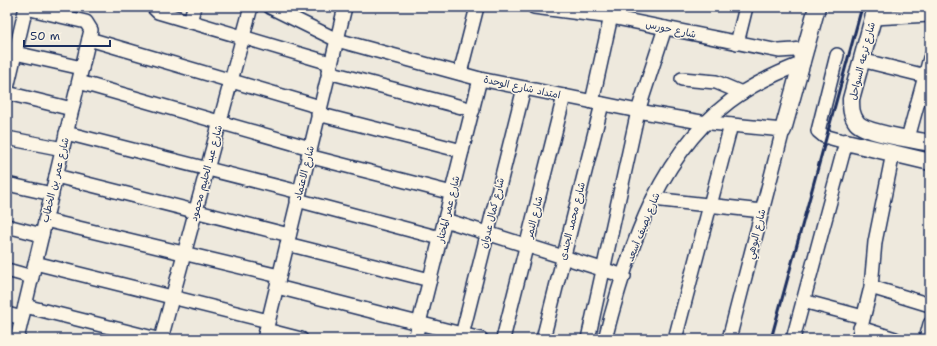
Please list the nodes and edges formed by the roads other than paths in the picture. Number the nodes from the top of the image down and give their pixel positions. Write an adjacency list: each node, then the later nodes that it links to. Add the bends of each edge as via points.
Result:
1 (194, 7): 15 (street)
2 (251, 7): 18 (street, شارع عبد الحليم محمود)
3 (270, 7): 11 (street, امتداد شارع الوحدة)
4 (345, 7): 20 (street, شارع الاعتماد)
5 (477, 7): 29 (street)
6 (534, 7): 12 (street, شارع حورس)
7 (746, 7): 21 (street)
8 (817, 7): 23 (main road)
9 (26, 8): 17 (street); 19 (street, شارع عمر بن الخطاب, via 86,22 91,30)
10 (153, 8): 15 (street)
11 (285, 10): 20 (street, امتداد شارع الوحدة)
12 (612, 12): 16 (street, شارع حورس); 39 (street, شارع محمد الجندى)
13 (874, 12): 14 (street); 26 (main road, شارع ترعه السواحل)
14 (930, 15)
15 (190, 22): 18 (street)
16 (665, 28): 21 (street, شارع حورس); 43 (street)
17 (13, 36): 22 (street)
18 (243, 37): 27 (street); 33 (street, شارع عبد الحليم محمود)
19 (89, 39): 28 (street, شارع عمر بن الخطاب); 33 (street)
20 (337, 40): 27 (street, شارع الاعتماد); 29 (street, امتداد شارع الوحدة)
21 (737, 43): 23 (street, شارع حورس, via 779,51 794,50)
22 (15, 53): 28 (street); 35 (street)
23 (805, 55): 37 (street, شارع نصيف أسعد); 47 (main road)
24 (837, 55): 51 (street, via 818,131 824,136)
25 (930, 58): 30 (street)
26 (862, 60): 30 (street); 50 (main road, شارع ترعه السواحل, via 851,99 851,112 858,123 870,130)
27 (329, 67): 41 (street, شارع الاعتماد); 42 (street)
28 (82, 68): 34 (street, شارع عمر بن الخطاب)
29 (460, 73): 31 (street, امتداد شارع الوحدة)
30 (928, 76): 50 (street)
31 (480, 79): 36 (street, امتداد شارع الوحدة); 42 (street, شارع عمر المختار)
32 (682, 79): 37 (street, via 716,82)
33 (231, 81): 41 (street); 44 (street, شارع عبد الحليم محمود)
34 (79, 82): 40 (street, شارع عمر بن الخطاب); 44 (street)
35 (7, 86): 40 (street)
36 (524, 88): 38 (street, امتداد شارع الوحدة); 71 (street, شارع كمال عدوان)
37 (742, 93): 45 (street, شارع نصيف أسعد)
38 (564, 96): 39 (street, امتداد شارع الوحدة); 75 (street, شارع النمر)
39 (597, 103): 43 (street, امتداد شارع الوحدة); 77 (street, شارع محمد الجندى)
40 (72, 108): 48 (street, شارع عمر بن الخطاب)
41 (319, 110): 54 (street); 55 (street, شارع الاعتماد)
42 (472, 110): 54 (street, شارع عمر المختار)
43 (638, 111): 45 (street, امتداد شارع الوحدة); 79 (street)
44 (220, 122): 55 (street); 58 (street, شارع عبد الحليم محمود)
45 (706, 123): 46 (street, امتداد شارع الوحدة); 64 (street, شارع نصيف أسعد, via 677,158)
46 (731, 125): 47 (street, امتداد شارع الوحدة); 65 (street)
47 (783, 130): 67 (street, شارع البوهي)
48 (66, 133): 53 (street, شارع عمر بن الخطاب); 58 (street)
49 (7, 138): 53 (street)
50 (908, 138): 52 (main road)
51 (846, 142): 56 (main road); 87 (street)
52 (930, 143)
53 (63, 149): 59 (street, شارع عمر بن الخطاب)
54 (462, 151): 61 (street, شارع عمر المختار)
55 (309, 152): 61 (street); 63 (street, شارع الاعتماد)
56 (893, 153): 57 (main road); 85 (street, via 875,242)
57 (930, 162)
58 (207, 169): 63 (street); 66 (street, شارع عبد الحليم محمود)
59 (56, 176): 62 (street, شارع عمر بن الخطاب); 66 (street)
60 (7, 184): 62 (street)
61 (452, 193): 69 (street, شارع عمر المختار)
62 (52, 194): 68 (street, شارع عمر بن الخطاب)
63 (298, 196): 73 (street); 74 (street, شارع الاعتماد)
64 (653, 199): 65 (street); 81 (street, شارع نصيف أسعد, via 632,247)
65 (710, 206): 67 (street); 107 (street)
66 (196, 211): 74 (street); 76 (street, شارع عبد الحليم محمود)
67 (762, 211): 108 (street, شارع البوهي)
68 (46, 220): 72 (street, شارع عمر بن الخطاب); 76 (street)
69 (445, 220): 71 (street); 73 (street, شارع عمر المختار)
70 (7, 226): 72 (street)
71 (487, 233): 75 (street); 95 (street, شارع كمال عدوان)
72 (42, 235): 78 (street, شارع عمر بن الخطاب)
73 (440, 238): 83 (street, شارع عمر المختار)
74 (288, 239): 83 (street); 84 (street, شارع الاعتماد)
75 (527, 246): 77 (street); 104 (street, شارع النمر)
76 (184, 253): 84 (street); 86 (street, شارع عبد الحليم محمود)
77 (563, 257): 79 (street); 105 (street, شارع محمد الجندى)
78 (35, 263): 82 (street, شارع عمر بن الخطاب); 86 (street)
79 (603, 269): 81 (street); 106 (street)
80 (7, 270): 82 (street)
81 (624, 276): 96 (street, شارع نصيف أسعد)
82 (32, 277): 89 (street, شارع عمر بن الخطاب)
83 (430, 280): 91 (street, شارع عمر المختار)
84 (278, 281): 91 (street); 94 (street, شارع الاعتماد)
85 (871, 287): 88 (street); 93 (street)
86 (172, 298): 94 (street); 100 (street, شارع عبد الحليم محمود)
87 (803, 301): 93 (street); 97 (street)
88 (930, 305)
89 (24, 312): 90 (street); 98 (street, شارع عمر بن الخطاب); 99 (street)
90 (7, 314)
91 (419, 323): 95 (street); 102 (street, شارع عمر المختار)
92 (930, 324): 110 (street)
93 (860, 328): 109 (street)
94 (266, 330): 101 (street)
95 (461, 336): 103 (street)
96 (609, 338)
97 (797, 338)
98 (17, 339)
99 (157, 339)
100 (161, 339)
101 (301, 339)
102 (415, 339)
103 (481, 339)
104 (504, 339)
105 (543, 339)
106 (588, 339)
107 (675, 339)
108 (729, 339)
109 (895, 339)
110 (926, 339)

